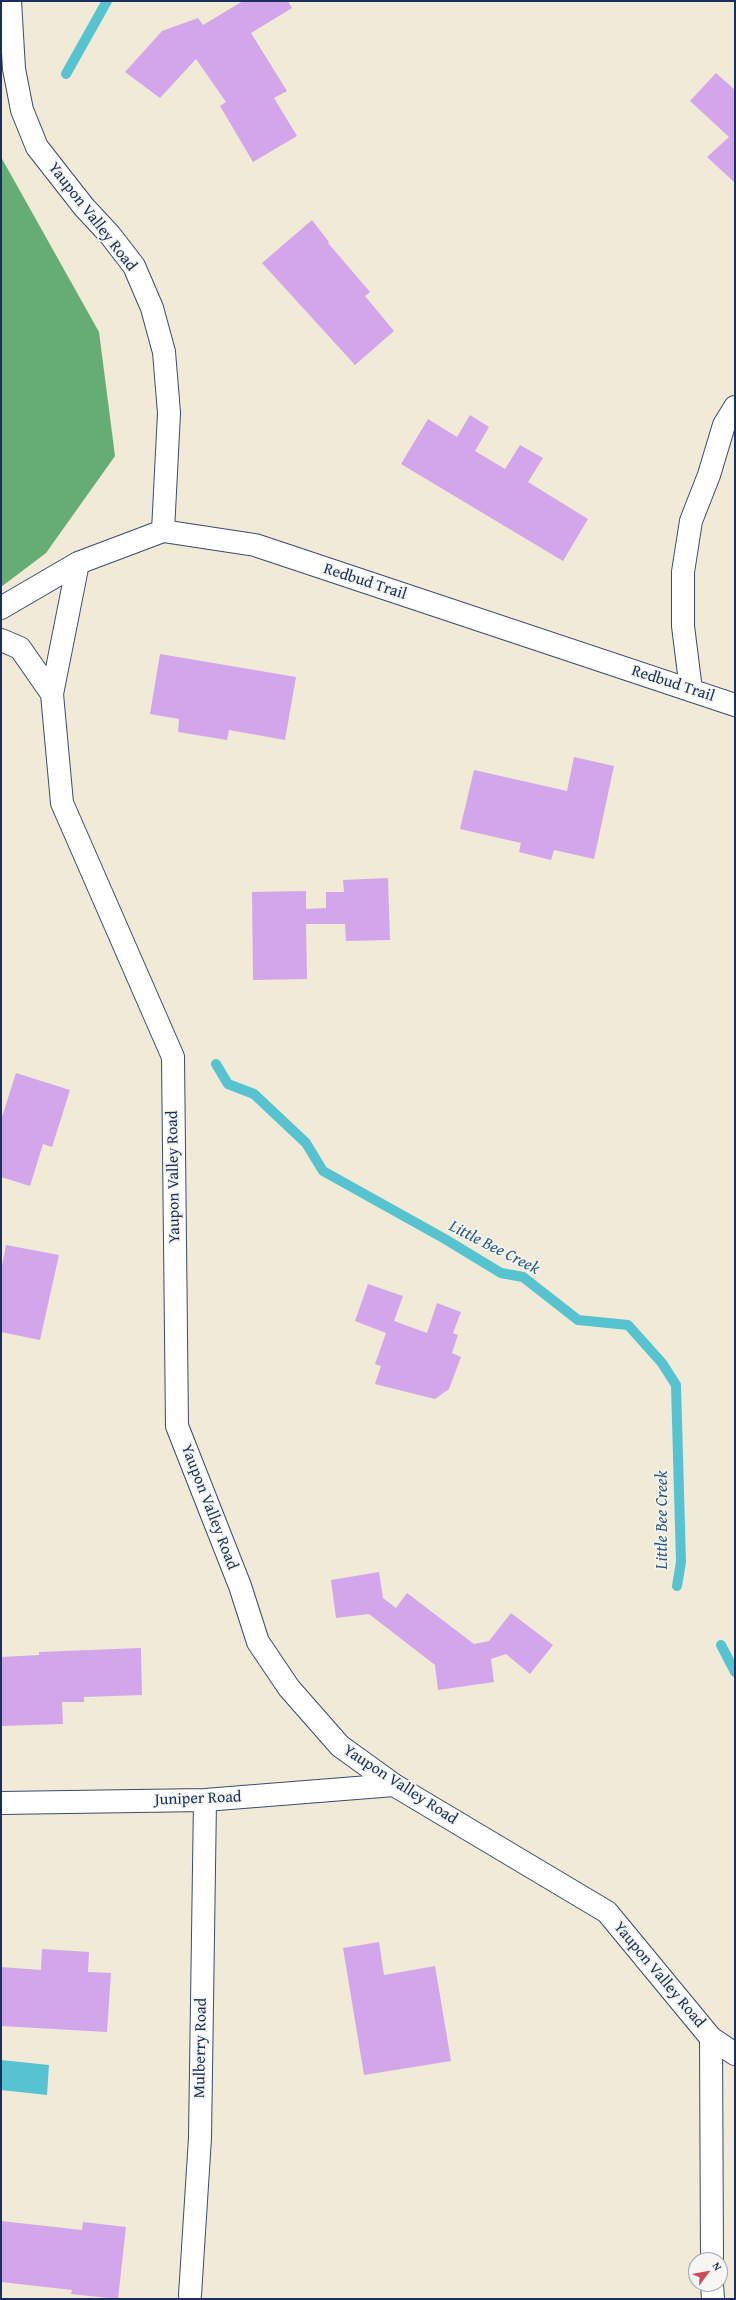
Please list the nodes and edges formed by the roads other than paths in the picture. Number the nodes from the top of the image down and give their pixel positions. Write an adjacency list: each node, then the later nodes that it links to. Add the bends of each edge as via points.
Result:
1 (10, 1): 3 (street, Yaupon Valley Road, via 16,76 22,110 37,147 134,266 152,308 164,352 169,413)
2 (735, 407): 7 (street, via 724,425 709,475 691,521 683,572 683,626)
3 (163, 531): 4 (street, Redbud Trail); 7 (street, Redbud Trail, via 256,545)
4 (78, 563): 5 (street, Redbud Trail); 8 (street, Yaupon Valley Road)
5 (1, 608)
6 (1, 640): 8 (street, via 20,648)
7 (692, 690): 9 (street, Redbud Trail)
8 (52, 694): 10 (street, Yaupon Valley Road, via 62,803 173,1057 177,1426 240,1586 258,1642 289,1688 340,1746)
9 (735, 705)
10 (394, 1785): 11 (street, Juniper Road); 13 (street, Yaupon Valley Road, via 607,1912)
11 (205, 1800): 12 (street, Juniper Road); 16 (street, Mulberry Road, via 200,2138)
12 (1, 1803)
13 (711, 2038): 14 (street); 15 (street, Yaupon Valley Road)
14 (735, 2054)
15 (712, 2252)
16 (190, 2294)

